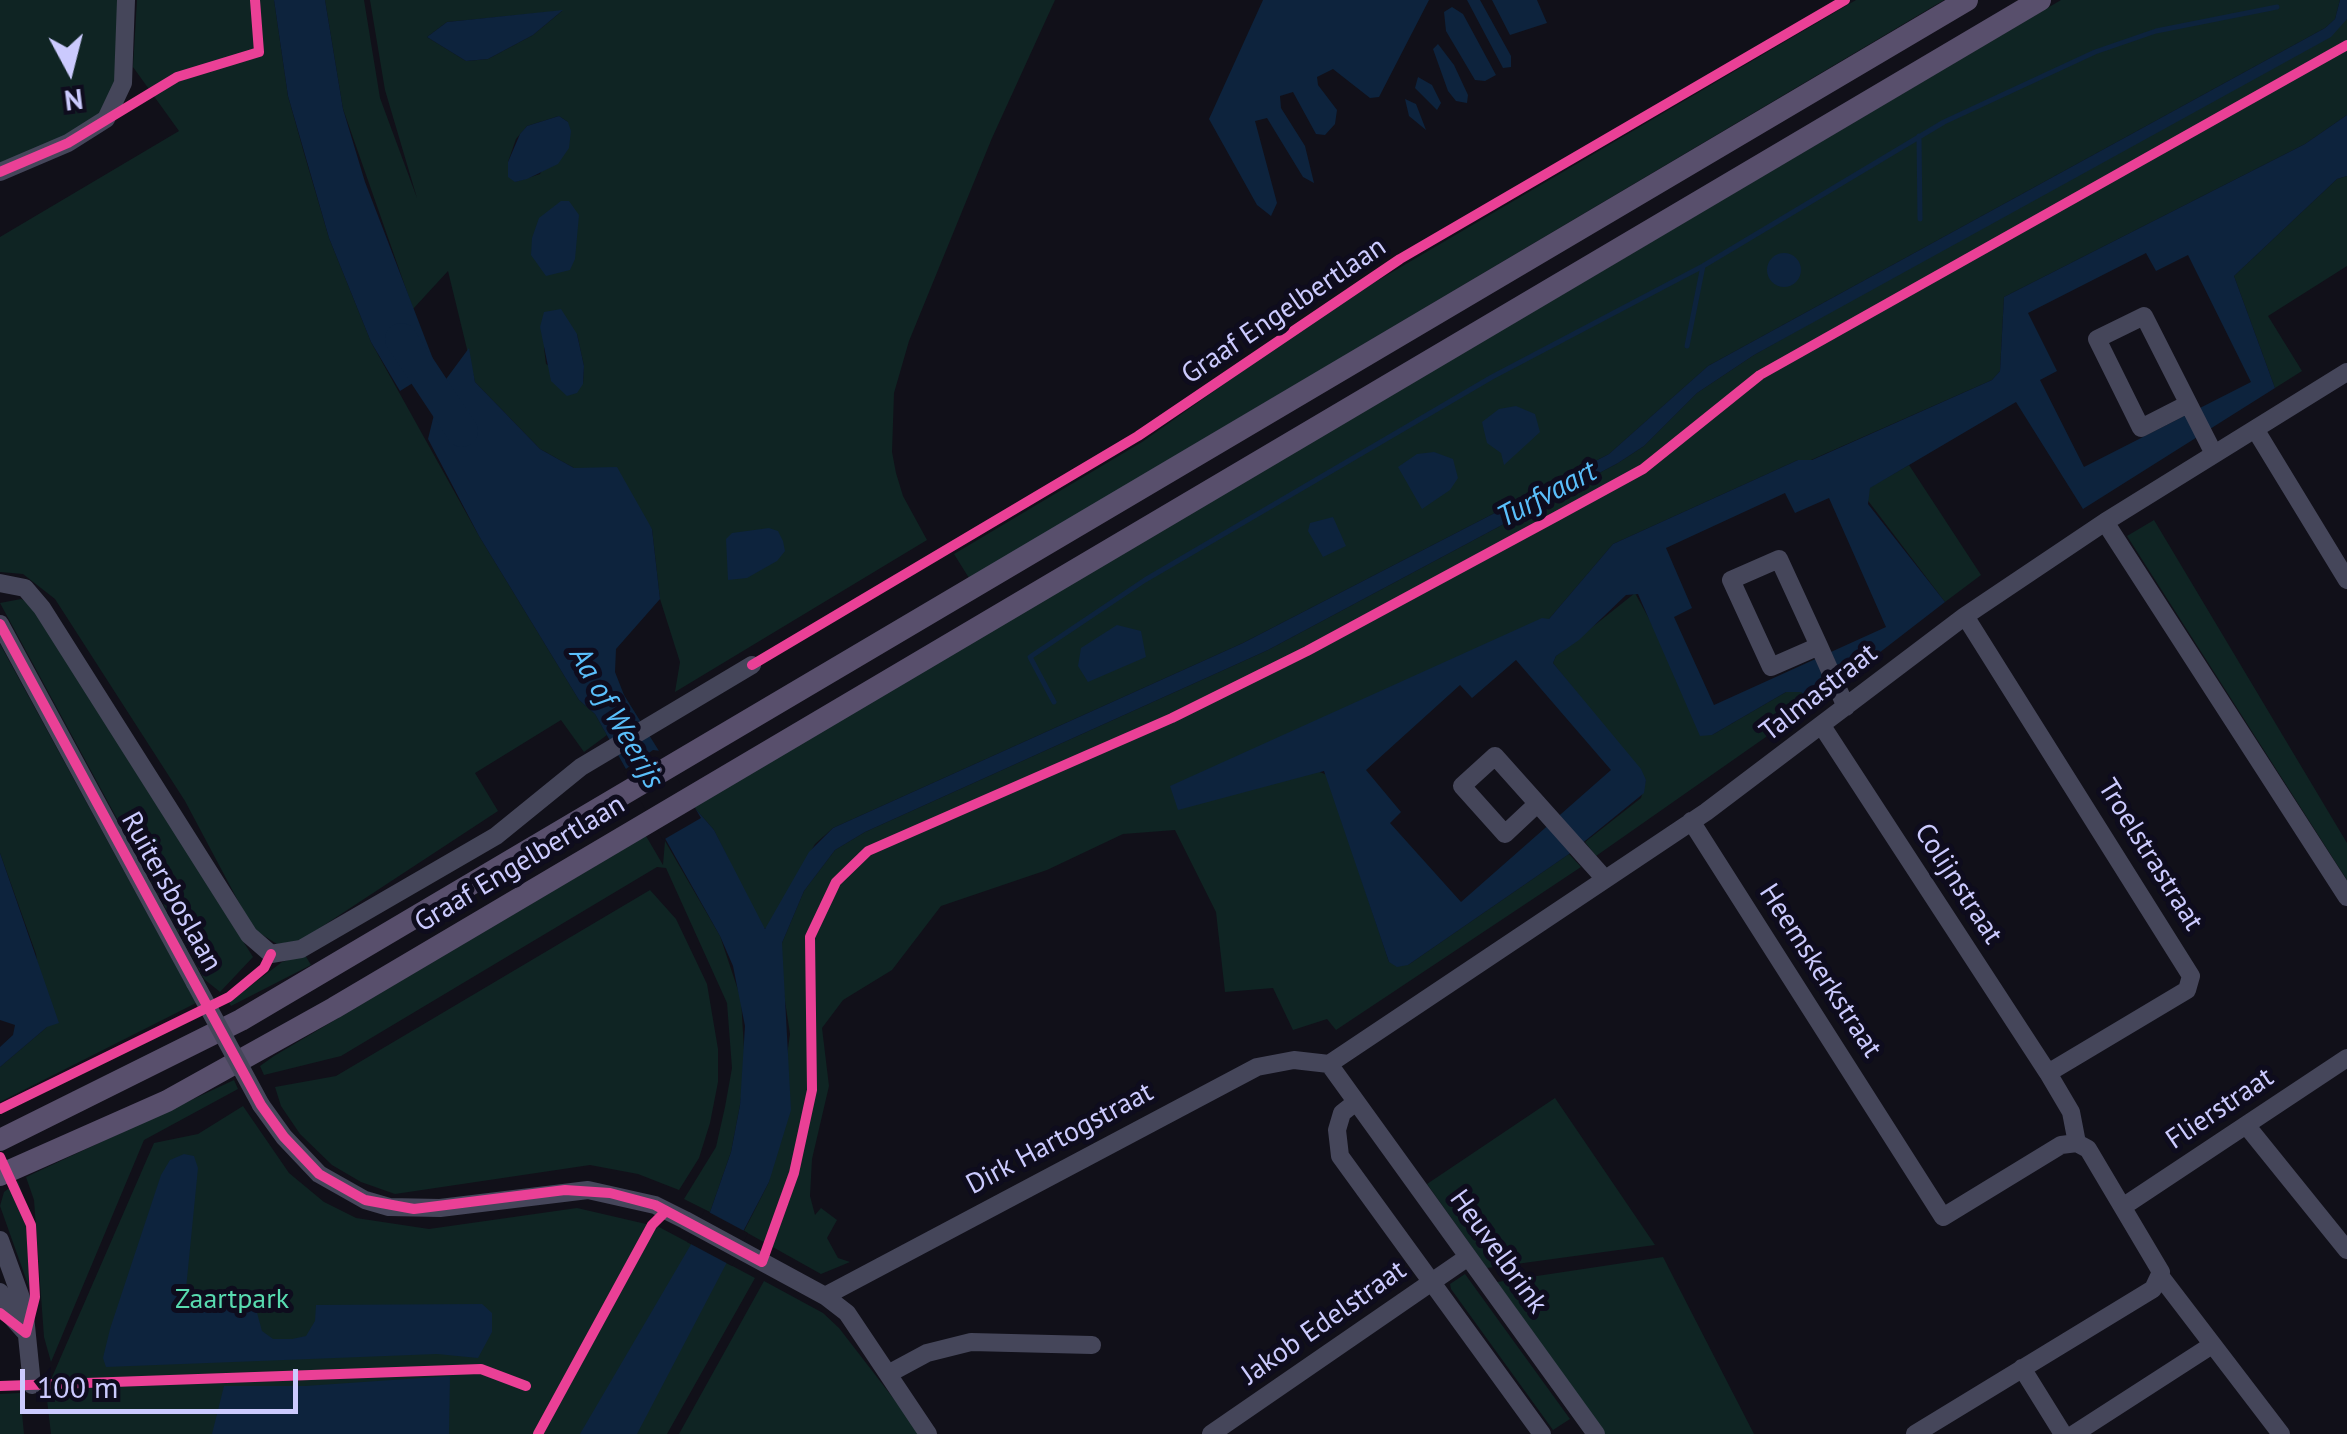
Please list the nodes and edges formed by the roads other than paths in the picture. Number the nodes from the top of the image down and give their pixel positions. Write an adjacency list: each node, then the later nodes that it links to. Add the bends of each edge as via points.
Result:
1 (126, 0): 4 (street, via 122,83 106,119)
2 (1967, 0): 27 (main road, Graaf Engelbertlaan, via 241,1020)
3 (2040, 0): 29 (main road, Graaf Engelbertlaan, via 222,1072)
4 (0, 172)
5 (2347, 372): 7 (street, Talmastraat)
6 (2190, 408): 6 (street, via 2144,316 2097,339 2141,428); 8 (street)
7 (2255, 429): 8 (street, Talmastraat); 10 (street)
8 (2214, 454): 9 (street, Talmastraat)
9 (2105, 522): 12 (street, Talmastraat); 21 (street)
10 (2347, 580)
11 (0, 583): 15 (street, Graaf Engelbertlaan, via 25,588 42,608 249,935 271,954 302,949 496,836 613,746)
12 (1965, 616): 16 (street, Talmastraat); 24 (street, Troelstrastraat, via 2192,976 2187,990)
13 (0, 624): 37 (street, Ruitersboslaan, bridge, via 262,1105 319,1174 389,1206 440,1208 588,1190 644,1202)
14 (1821, 651): 14 (street, via 1779,559 1731,580 1771,667); 16 (street)
15 (752, 665)
16 (1846, 707): 17 (street, Talmastraat)
17 (1822, 726): 19 (street, Talmastraat); 24 (street, Colijnstraat)
18 (1537, 804): 20 (street)
19 (1691, 822): 20 (street, Talmastraat); 28 (street, Heemskerkstraat, via 1944,1217 2061,1145)
20 (1605, 879): 23 (street, Talmastraat)
21 (2347, 897)
22 (2347, 1058): 26 (street, Flierstraat)
23 (1329, 1064): 25 (street, Heuvelbrink); 37 (street, Dirk Hartogstraat, via 1294,1060 1257,1068)
24 (2048, 1072): 28 (street, Colijnstraat, via 2071,1112)
25 (1356, 1102): 33 (street, Heuvelbrink); 35 (street, via 1342,1113 1340,1156)
26 (2246, 1125): 30 (street, Flierstraat); 32 (street)
27 (0, 1140)
28 (2077, 1143): 30 (street)
29 (0, 1175)
30 (2124, 1206): 34 (street)
31 (0, 1240): 38 (street, via 24,1306)
32 (2347, 1250)
33 (1468, 1257): 35 (street, Jakob Edelstraat); 44 (street, Heuvelbrink)
34 (2161, 1278): 40 (street); 41 (street)
35 (1432, 1282): 46 (street, Jakob Edelstraat); 47 (street)
36 (0, 1292): 38 (street)
37 (825, 1296): 42 (street, Ruitersboslaan, via 846,1313)
38 (26, 1333): 43 (street)
39 (1092, 1345): 42 (street, via 971,1342 927,1353)
40 (2212, 1345): 50 (street); 51 (street)
41 (2022, 1368): 48 (street); 49 (street)
42 (888, 1374): 45 (street, Ruitersboslaan)
43 (32, 1385)
44 (1588, 1431)
45 (928, 1434)
46 (1212, 1434)
47 (1542, 1434)
48 (1914, 1434)
49 (2063, 1434)
50 (2074, 1434)
51 (2282, 1434)

